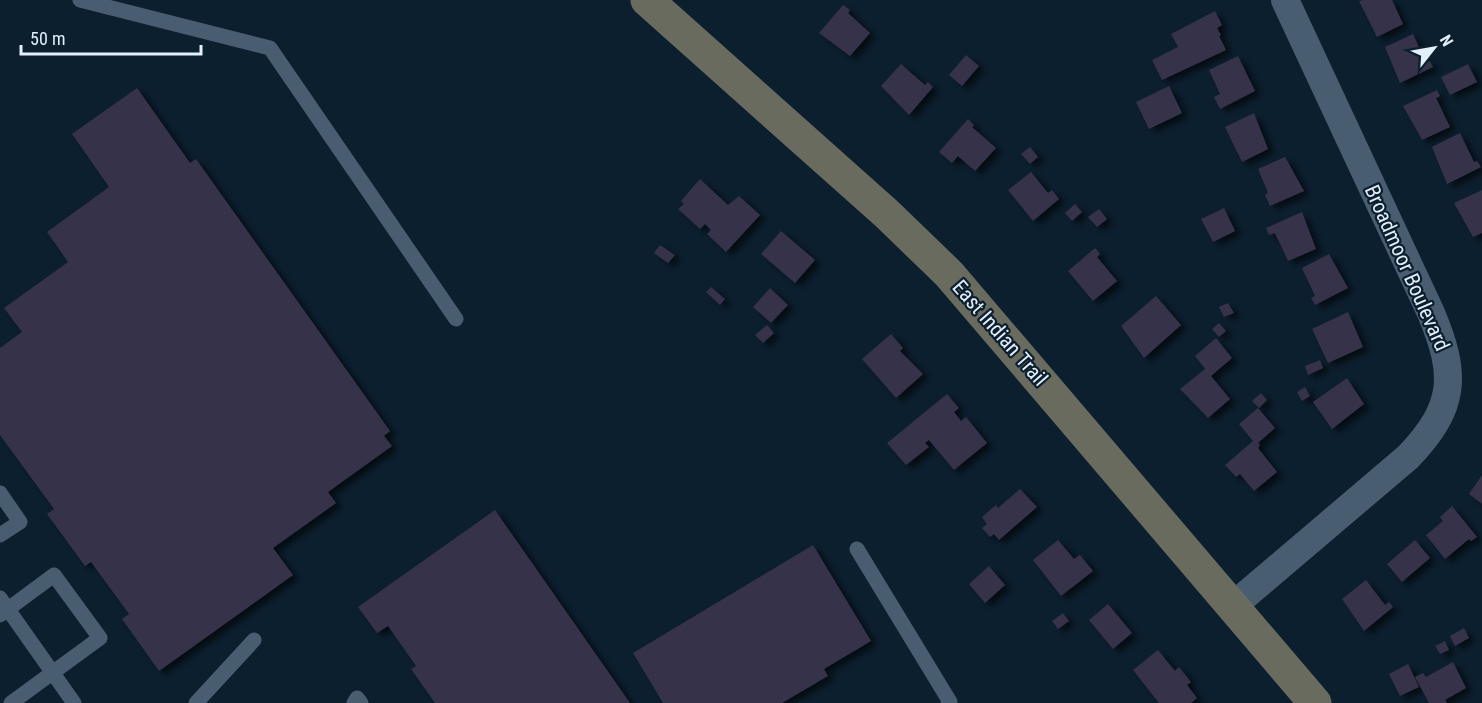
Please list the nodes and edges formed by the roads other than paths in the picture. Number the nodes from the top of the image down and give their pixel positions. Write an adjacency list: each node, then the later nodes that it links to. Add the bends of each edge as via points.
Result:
1 (80, 0): 4 (lane, via 270,48)
2 (647, 0): 8 (main road, East Indian Trail, via 949,274)
3 (1285, 0): 8 (street, Broadmoor Boulevard, via 1431,313 1446,348 1449,376 1441,411 1425,440)
4 (456, 319)
5 (0, 493): 6 (lane, via 20,522)
6 (0, 535)
7 (857, 549): 17 (lane)
8 (1233, 605): 18 (main road, East Indian Trail)
9 (3, 607): 11 (lane); 11 (lane, via 54,575 100,638)
10 (254, 640): 14 (lane)
11 (52, 672): 12 (lane); 13 (lane)
12 (11, 703)
13 (74, 703)
14 (196, 703)
15 (354, 703): 16 (lane, via 357,698)
16 (361, 703)
17 (952, 703)
18 (1315, 703)

